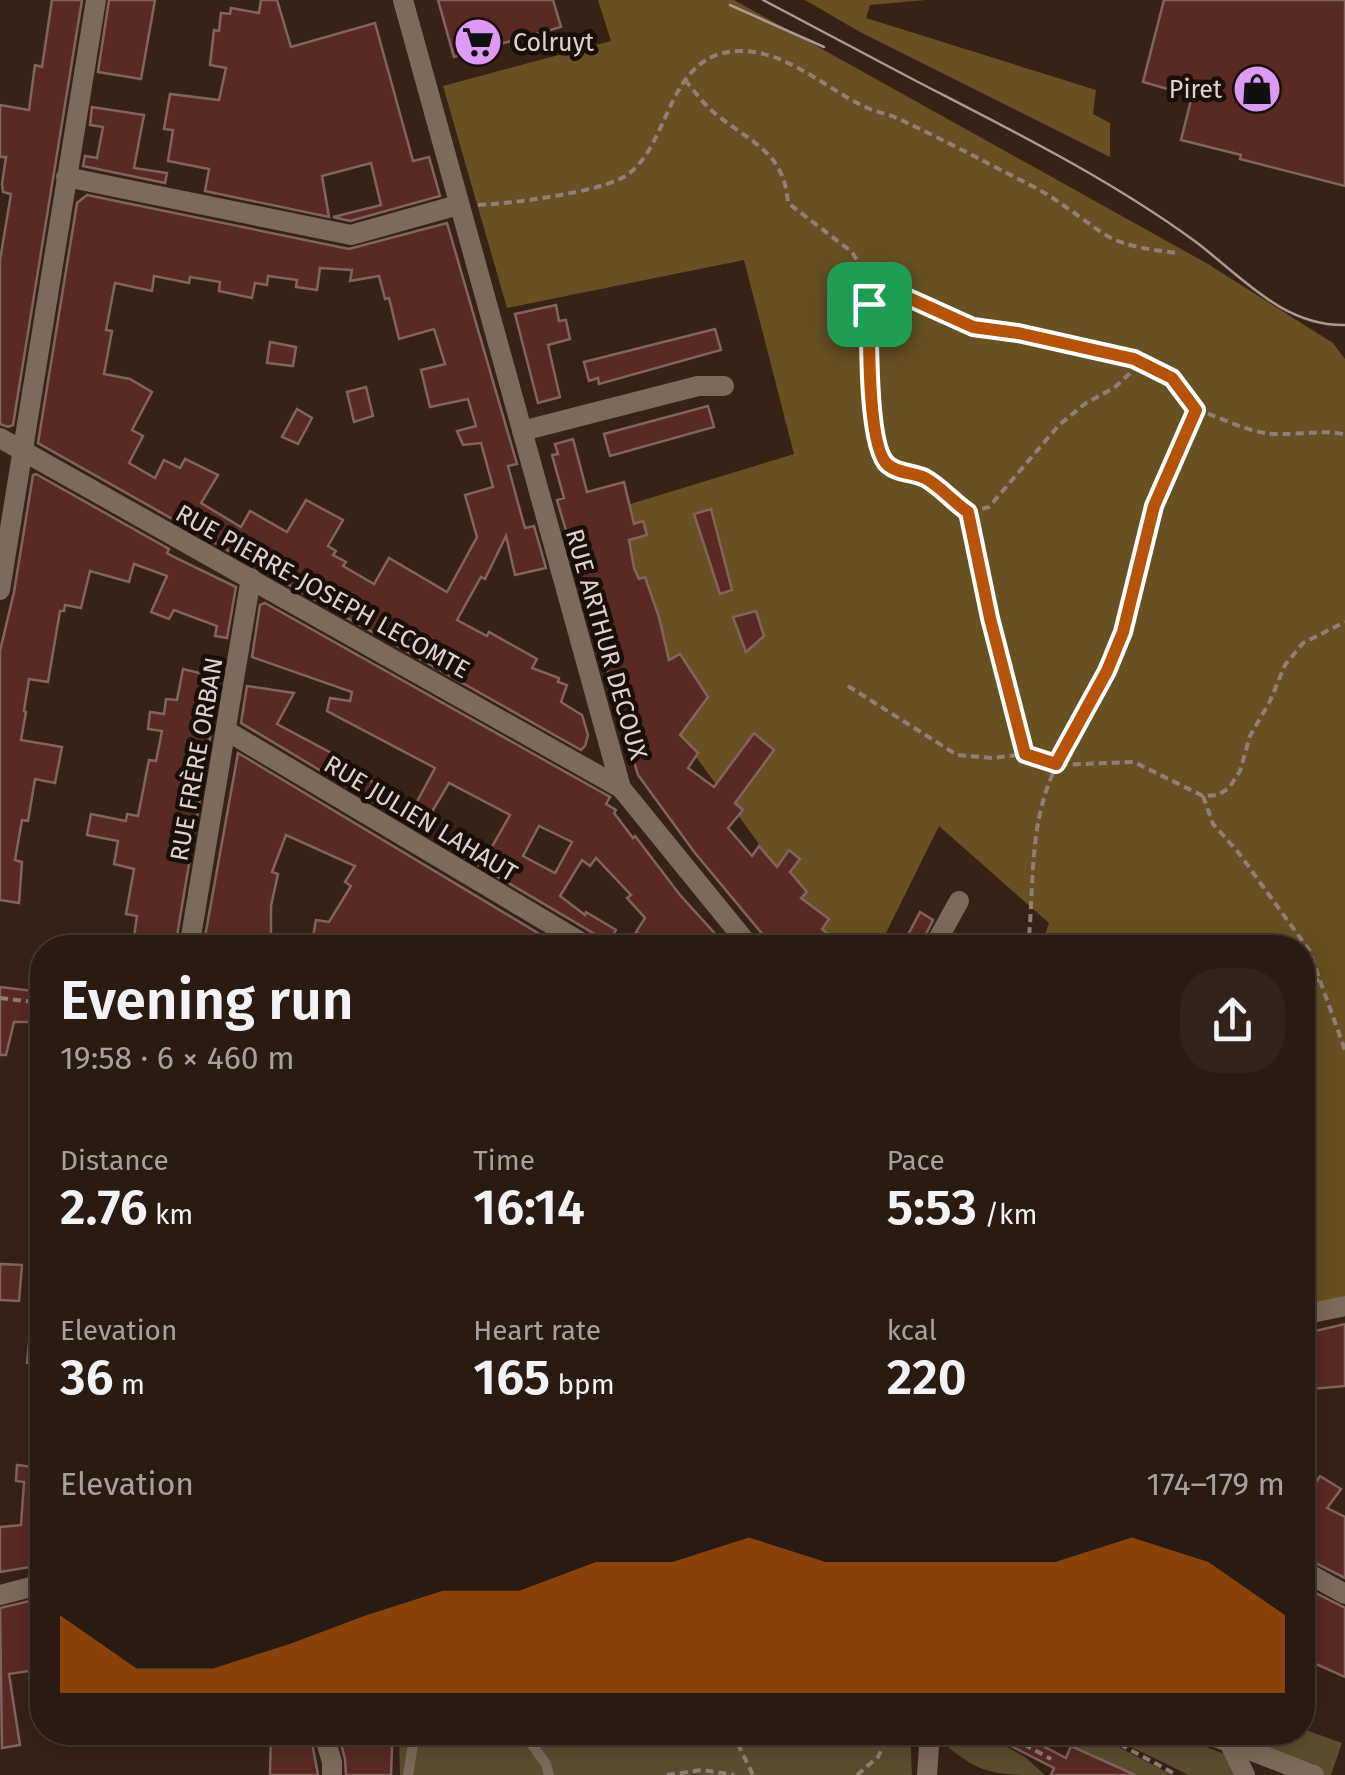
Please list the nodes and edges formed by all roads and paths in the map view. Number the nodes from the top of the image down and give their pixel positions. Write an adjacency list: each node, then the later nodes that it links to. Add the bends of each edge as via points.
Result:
1 (96, 0): 4 (street)
2 (402, 0): 5 (street, RUE ARTHUR DECOUX)
3 (686, 80): 5 (path, via 626,175 510,204); 6 (path, via 708,59 739,51 782,60 1062,202 1106,236); 7 (path, via 712,112 775,160 788,203 852,252)
4 (66, 176): 5 (street, via 351,235); 14 (street)
5 (458, 205): 11 (street, RUE ARTHUR DECOUX)
6 (1177, 254)
7 (876, 291): 8 (path, via 891,290 973,327); 15 (path, via 869,304 877,449 886,464 924,478)
8 (1141, 363): 10 (path, via 1172,378); 15 (path, via 1059,425 988,508)
9 (724, 386): 11 (street, via 698,386)
10 (1196, 410): 12 (path, via 1264,434); 22 (path, via 1154,506 1123,632)
11 (522, 431): 23 (street, RUE ARTHUR DECOUX)
12 (1345, 435)
13 (0, 438): 14 (street, RUE PIERRE-JOSEPH LECOMTE)
14 (24, 452): 16 (street, RUE PIERRE-JOSEPH LECOMTE); 17 (street)
15 (968, 512): 21 (path)
16 (251, 578): 20 (street, RUE FRÈRE ORBAN); 23 (street, RUE PIERRE-JOSEPH LECOMTE)
17 (0, 590)
18 (1345, 622): 24 (path, via 1302,643 1250,736 1240,772 1229,788)
19 (848, 686): 21 (path, via 957,755)
20 (227, 731): 26 (street, RUE FRÈRE ORBAN); 27 (street, RUE JULIEN LAHAUT)
21 (1025, 754): 22 (path)
22 (1056, 764): 24 (path, via 1134,762); 30 (path, via 1033,844)
23 (622, 788): 28 (street, RUE ARTHUR DECOUX)
24 (1203, 796): 31 (path, via 1213,824)
25 (959, 901): 29 (street)
26 (191, 935)
27 (569, 935)
28 (741, 935)
29 (940, 935)
30 (1029, 935)
31 (1299, 935)
32 (1315, 966): 33 (path)
33 (1319, 979): 34 (path); 37 (path)
34 (1315, 982)
35 (0, 998): 36 (path)
36 (30, 1002)
37 (1345, 1050)
38 (1345, 1306): 39 (street)
39 (1315, 1313)
40 (1315, 1577): 42 (street)
41 (30, 1587): 43 (street)
42 (1345, 1594)
43 (0, 1595)
44 (327, 1745): 55 (street)
45 (412, 1745): 56 (lane)
46 (532, 1745): 57 (lane)
47 (738, 1745): 60 (path)
48 (884, 1745): 61 (path)
49 (929, 1745): 62 (street)
50 (1026, 1745): 54 (path)
51 (1121, 1745): 63 (path)
52 (1230, 1745): 64 (street)
53 (1237, 1745): 65 (street)
54 (1052, 1759)
55 (332, 1775)
56 (408, 1775)
57 (548, 1775)
58 (667, 1775): 59 (path)
59 (734, 1775)
60 (753, 1775)
61 (858, 1775)
62 (927, 1775)
63 (1177, 1775)
64 (1245, 1775)
65 (1314, 1775)

